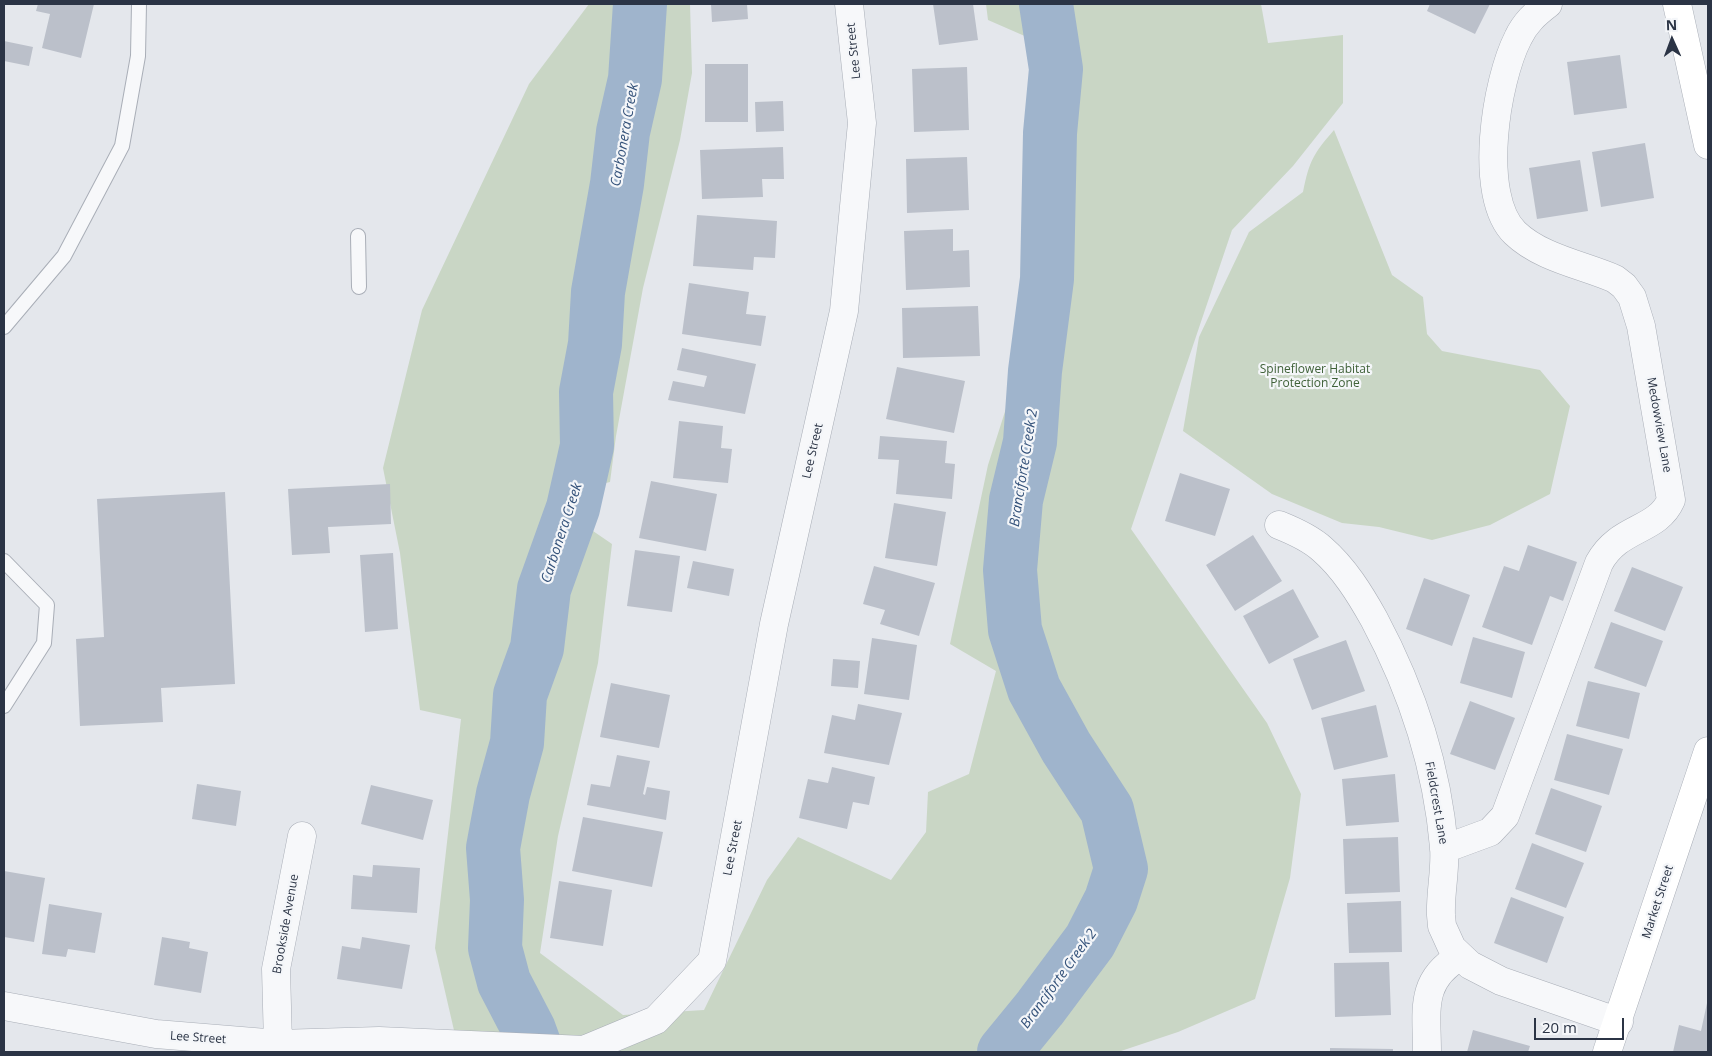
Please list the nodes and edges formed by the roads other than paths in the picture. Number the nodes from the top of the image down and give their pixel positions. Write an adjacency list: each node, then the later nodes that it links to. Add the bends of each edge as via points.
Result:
1 (139, 4): 8 (lane, via 138,56 122,146 64,256)
2 (849, 4): 18 (street, Lee Street, via 862,123 844,311 774,624 712,961 656,1020 584,1050 379,1040)
3 (1548, 4): 14 (street, Medowview Lane, via 1532,16 1519,36 1502,84 1495,133 1494,180 1498,203 1509,226 1524,240 1536,248 1615,279 1632,297 1646,348 1671,500 1666,512 1656,521 1638,527 1614,542 1599,563 1505,816 1490,832)
4 (1678, 4): 5 (street)
5 (1708, 145)
6 (358, 236): 7 (lane)
7 (359, 287)
8 (4, 327)
9 (1279, 525): 14 (street, Fieldcrest Lane, via 1314,542 1338,565 1364,601 1389,648 1405,681 1423,734)
10 (4, 561): 11 (lane, via 47,605 44,643)
11 (4, 706)
12 (1708, 750): 17 (street, Market Street)
13 (302, 836): 18 (street, Brookside Avenue, via 276,969)
14 (1444, 849): 15 (street, Fieldcrest Lane, via 1441,916 1447,939)
15 (1459, 957): 17 (street, Fieldcrest Lane, via 1501,981); 19 (street, via 1442,969 1430,987)
16 (4, 1006): 18 (street, Lee Street, via 156,1034)
17 (1619, 1022): 20 (street, Market Street)
18 (278, 1044)
19 (1427, 1052)
20 (1607, 1052)

